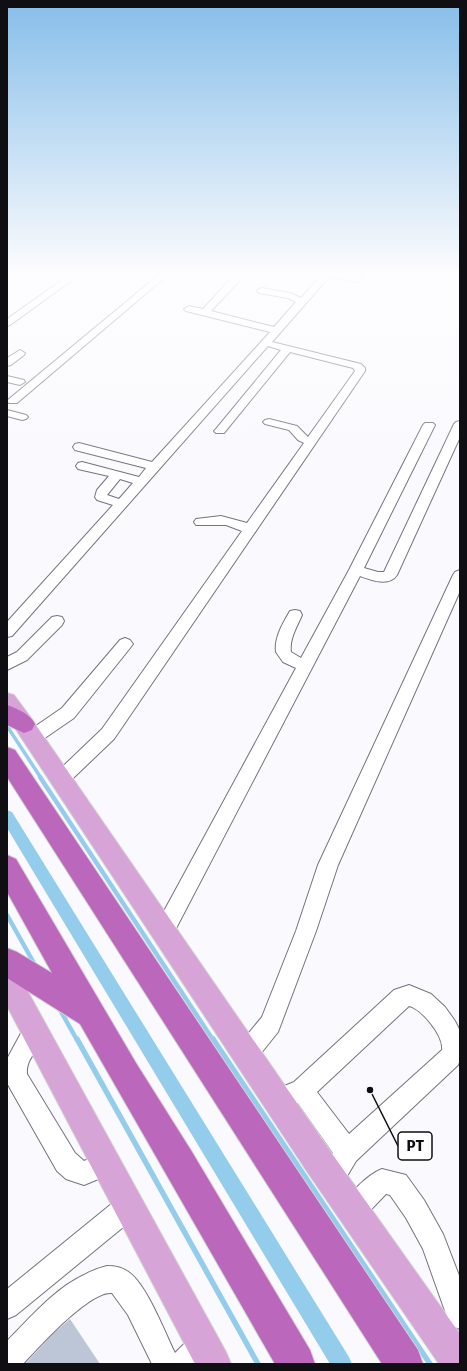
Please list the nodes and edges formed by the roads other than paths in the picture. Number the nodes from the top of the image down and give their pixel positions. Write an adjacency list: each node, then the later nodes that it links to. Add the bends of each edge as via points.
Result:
1 (90, 337): 9 (street)
2 (272, 337): 3 (street)
3 (266, 343): 4 (street); 19 (street)
4 (288, 348): 15 (street); 16 (street, via 360,368)
5 (20, 353): 6 (street)
6 (7, 363)
7 (7, 379): 8 (street)
8 (20, 382)
9 (13, 401)
10 (7, 413): 11 (street)
11 (22, 416)
12 (269, 422): 16 (street, via 293,428 302,438)
13 (460, 424): 25 (street, via 390,575 382,577)
14 (430, 425): 25 (street)
15 (220, 431)
16 (311, 442): 24 (street)
17 (79, 448): 19 (street)
18 (82, 466): 20 (street)
19 (155, 467): 21 (street)
20 (117, 475): 21 (street); 22 (street, via 100,497)
21 (142, 481): 22 (street)
22 (122, 504): 29 (street)
23 (201, 522): 24 (street, via 223,519)
24 (250, 529): 36 (street, via 108,734)
25 (356, 570): 32 (street)
26 (460, 575): 43 (street, via 328,865 270,1024)
27 (295, 615): 32 (street, via 282,650 288,658)
28 (57, 621): 31 (street, via 22,656)
29 (7, 632)
30 (125, 644): 34 (street, via 68,713)
31 (7, 664)
32 (305, 666): 38 (street)
33 (7, 701): 34 (main road)
34 (21, 725): 36 (main road)
35 (7, 757): 57 (highway)
36 (61, 779): 38 (main road)
37 (7, 867): 41 (highway)
38 (164, 931): 43 (main road)
39 (7, 962): 41 (highway)
40 (7, 979): 42 (main road)
41 (90, 1013): 56 (highway)
42 (35, 1030): 47 (main road); 47 (street, via 35,1034 18,1057 14,1068 16,1077 66,1162 75,1170 84,1173)
43 (246, 1054): 45 (main road)
44 (302, 1090): 45 (street); 46 (street); 46 (street, via 402,998 410,995 419,998 445,1024 453,1041 450,1057)
45 (278, 1100): 48 (main road)
46 (348, 1152): 48 (street)
47 (106, 1163): 49 (main road)
48 (331, 1179): 50 (main road)
49 (129, 1206): 51 (street); 53 (main road)
50 (353, 1210): 52 (street, via 382,1181 397,1184 434,1243); 58 (main road)
51 (7, 1306)
52 (460, 1315)
53 (200, 1358)
54 (7, 1361): 55 (street, via 64,1304 88,1285 104,1278 118,1280 130,1292)
55 (166, 1364)
56 (296, 1364)
57 (404, 1364)
58 (460, 1364)

